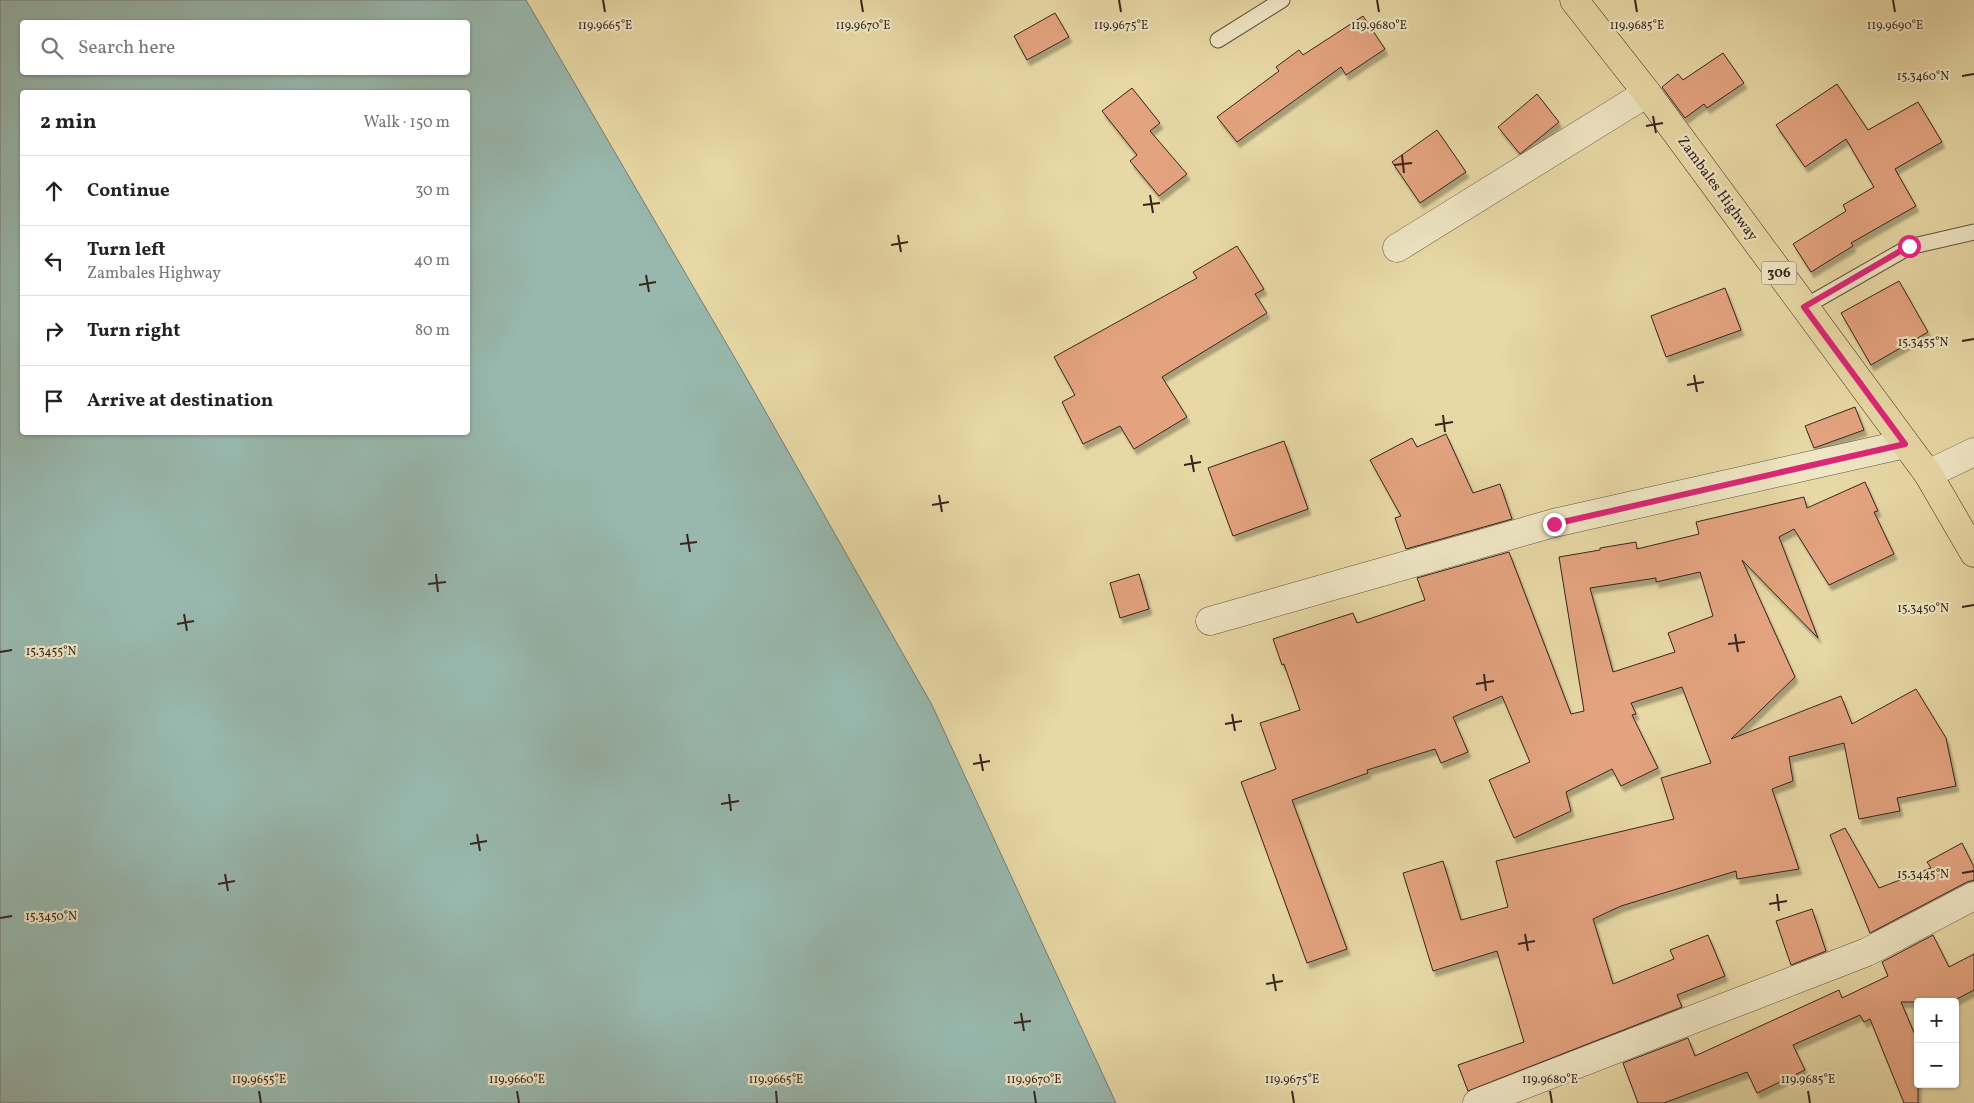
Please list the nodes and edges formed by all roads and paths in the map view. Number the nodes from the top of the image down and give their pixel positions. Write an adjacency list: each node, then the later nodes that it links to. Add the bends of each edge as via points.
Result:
1 (1282, 0): 3 (lane)
2 (1574, 0): 4 (main road, Zambales Highway / 306)
3 (1218, 40)
4 (1647, 94): 6 (street); 7 (main road, Zambales Highway / 306)
5 (1974, 232): 7 (lane, via 1909,246)
6 (1397, 248)
7 (1804, 307): 8 (main road, Zambales Highway / 306)
8 (1905, 444): 10 (main road, Zambales Highway / 306); 12 (street, via 1554,524)
9 (1974, 452): 10 (street)
10 (1928, 474): 11 (main road, Zambales Highway / 306)
11 (1974, 553)
12 (1210, 620)
13 (1974, 896): 14 (street, via 1867,952)
14 (1477, 1103)

